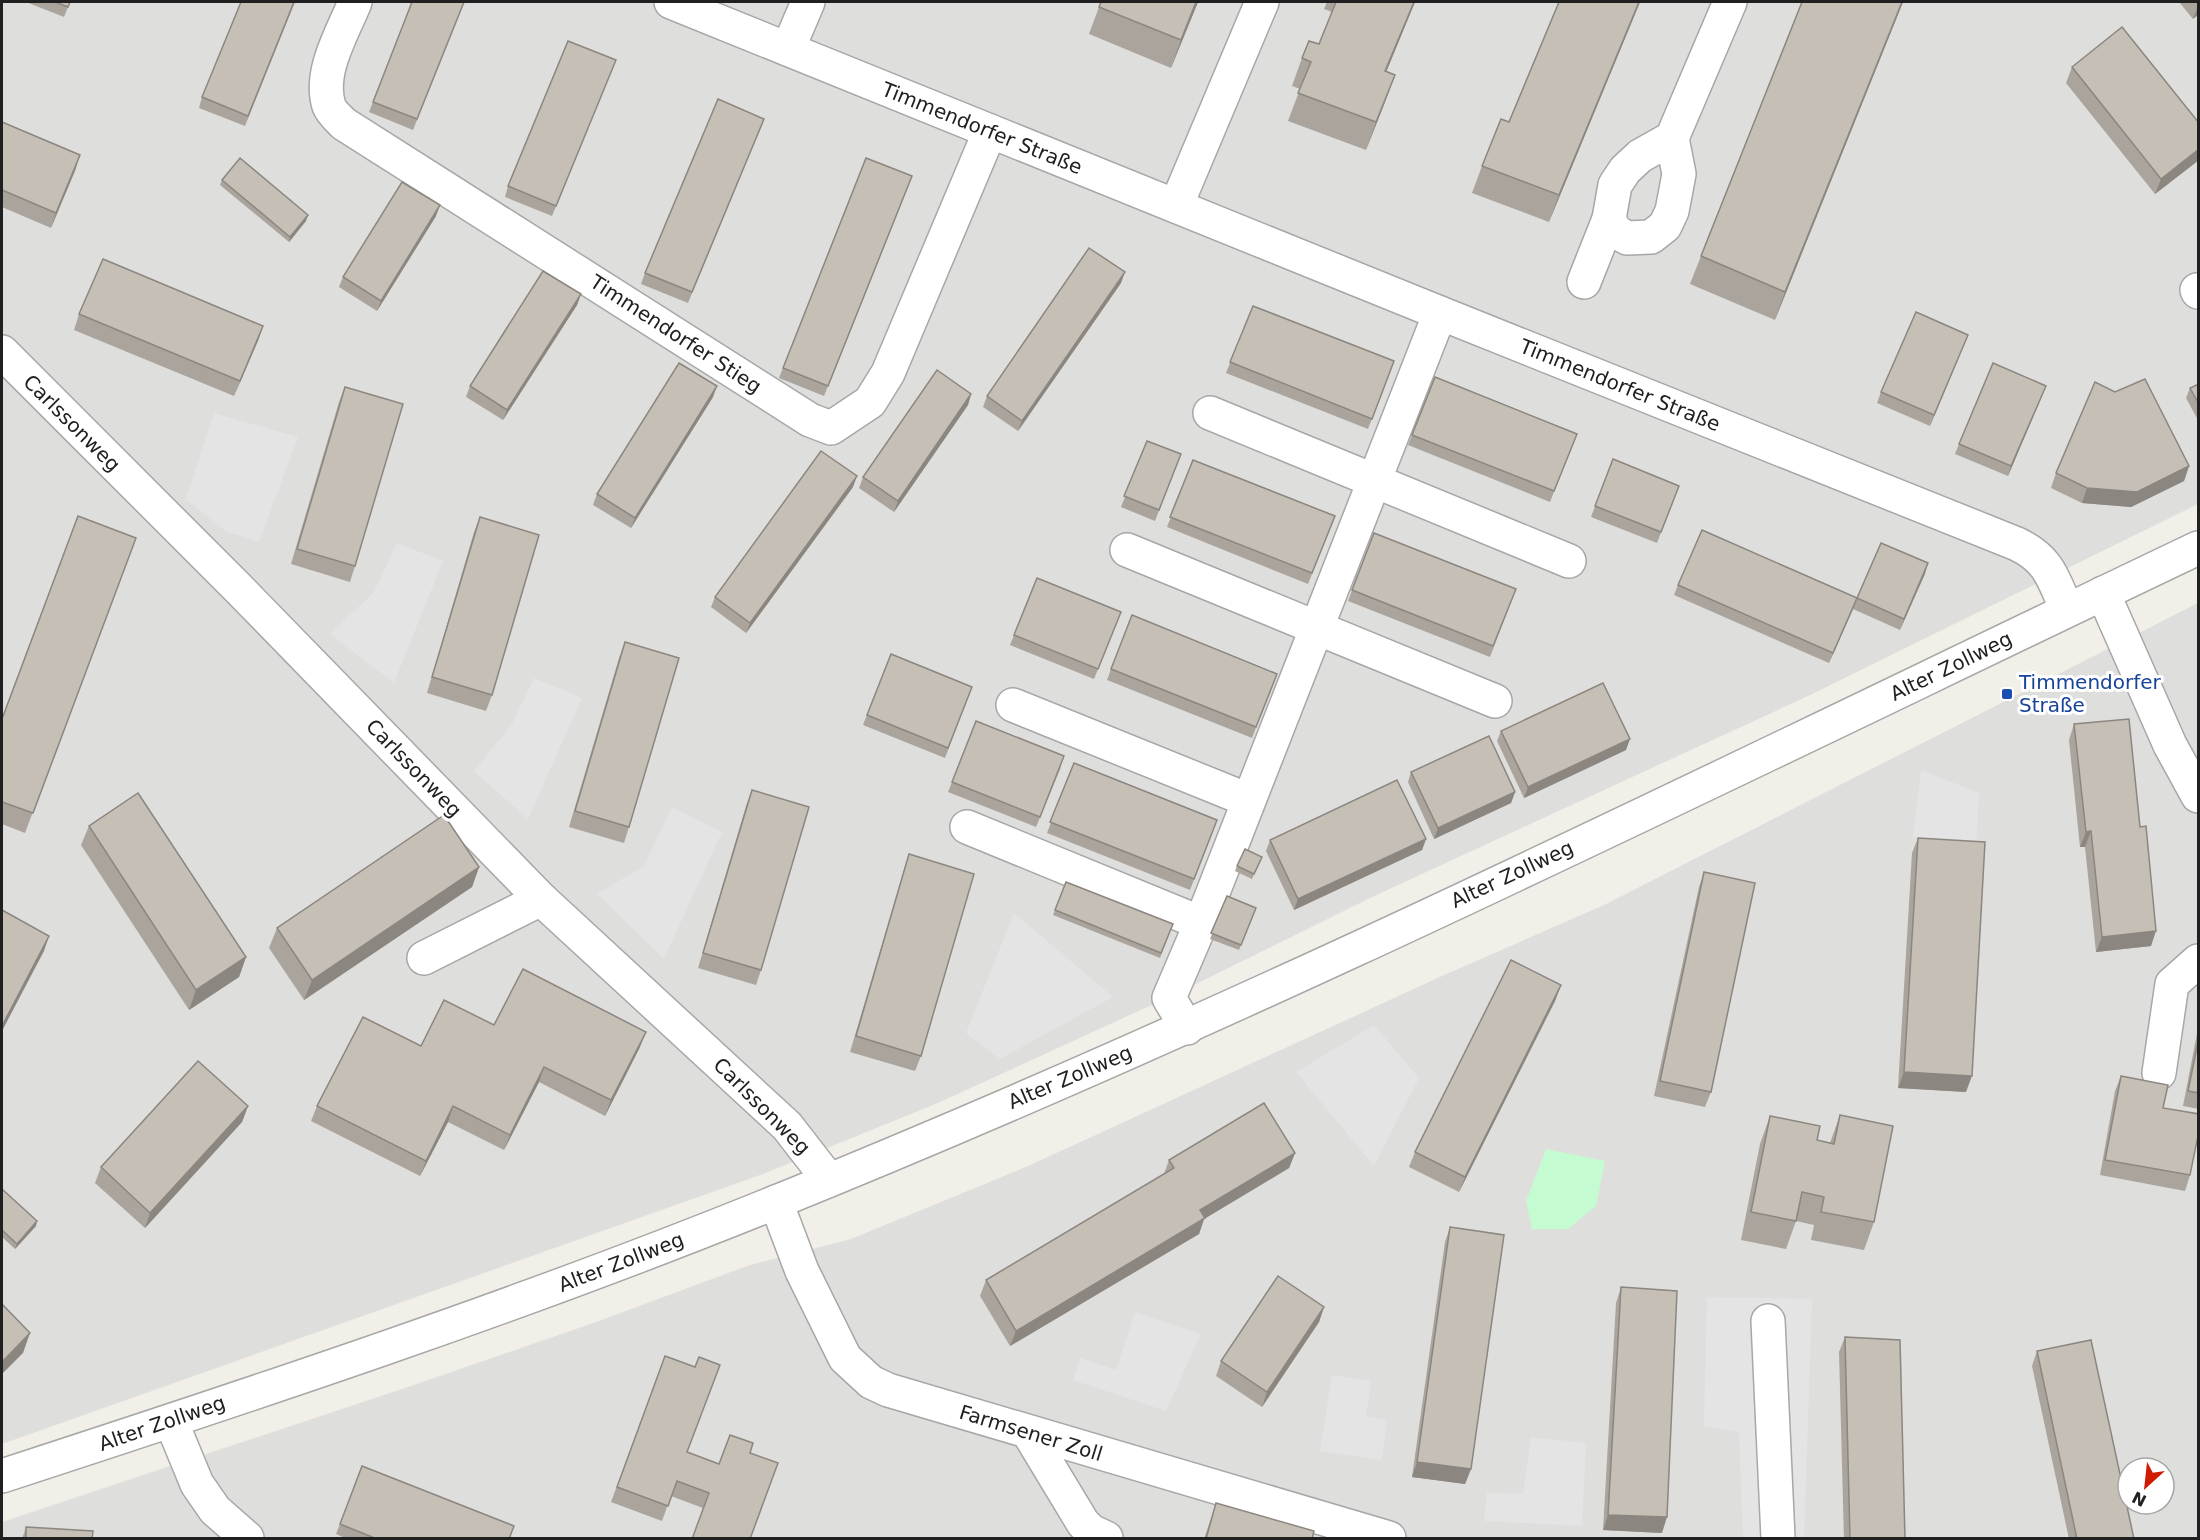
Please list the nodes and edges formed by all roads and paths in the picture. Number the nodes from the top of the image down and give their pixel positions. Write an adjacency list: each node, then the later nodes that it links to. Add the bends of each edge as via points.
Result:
1 (355, 2): 7 (street, Timmendorfer Stieg, via 330,63 327,83 329,107 344,124 810,420 831,428 870,402 888,373)
2 (671, 2): 6 (street, Timmendorfer Straße)
3 (808, 2): 6 (street)
4 (1262, 2): 9 (street)
5 (1730, 2): 8 (street)
6 (788, 49): 7 (street, Timmendorfer Straße)
7 (990, 131): 9 (street, Timmendorfer Straße)
8 (1672, 138): 10 (street, via 1640,156 1625,170 1616,185); 10 (street, via 1679,174 1676,198 1665,226 1651,237 1635,239 1615,231)
9 (1176, 206): 12 (street, Timmendorfer Straße)
10 (1609, 219): 11 (street)
11 (1584, 282)
12 (1440, 314): 15 (street); 20 (street, Timmendorfer Straße, via 2017,544 2038,555 2046,565)
13 (2, 352): 27 (street, Carlssonweg)
14 (1210, 413): 15 (street)
15 (1373, 479): 18 (street); 21 (street)
16 (2199, 548): 19 (street, Alter Zollweg)
17 (1127, 550): 21 (street)
18 (1569, 561)
19 (2103, 593): 20 (street, Alter Zollweg); 24 (street, via 2170,745)
20 (2067, 610): 31 (street, Alter Zollweg)
21 (1315, 629): 22 (street); 25 (street)
22 (1495, 701)
23 (1013, 705): 25 (street)
24 (2199, 796)
25 (1248, 800): 28 (street)
26 (967, 827): 28 (street)
27 (541, 899): 29 (street); 33 (street, Carlssonweg, via 787,1126)
28 (1201, 923): 31 (street, via 1169,998)
29 (423, 958)
30 (2199, 961): 32 (street, via 2172,984)
31 (1187, 1028): 33 (street, Alter Zollweg)
32 (2159, 1073)
33 (829, 1180): 34 (street, Alter Zollweg)
34 (776, 1202): 36 (street, Alter Zollweg, via 631,1260); 37 (street, Farmsener Zoll, via 802,1271 845,1358 858,1371 888,1390)
35 (1768, 1321): 42 (street)
36 (171, 1421): 38 (street, Alter Zollweg); 39 (street, via 197,1484 215,1510)
37 (1028, 1432): 40 (street, via 1083,1523); 41 (street, Farmsener Zoll)
38 (2, 1476)
39 (246, 1539)
40 (1106, 1539)
41 (1389, 1539)
42 (1778, 1539)

